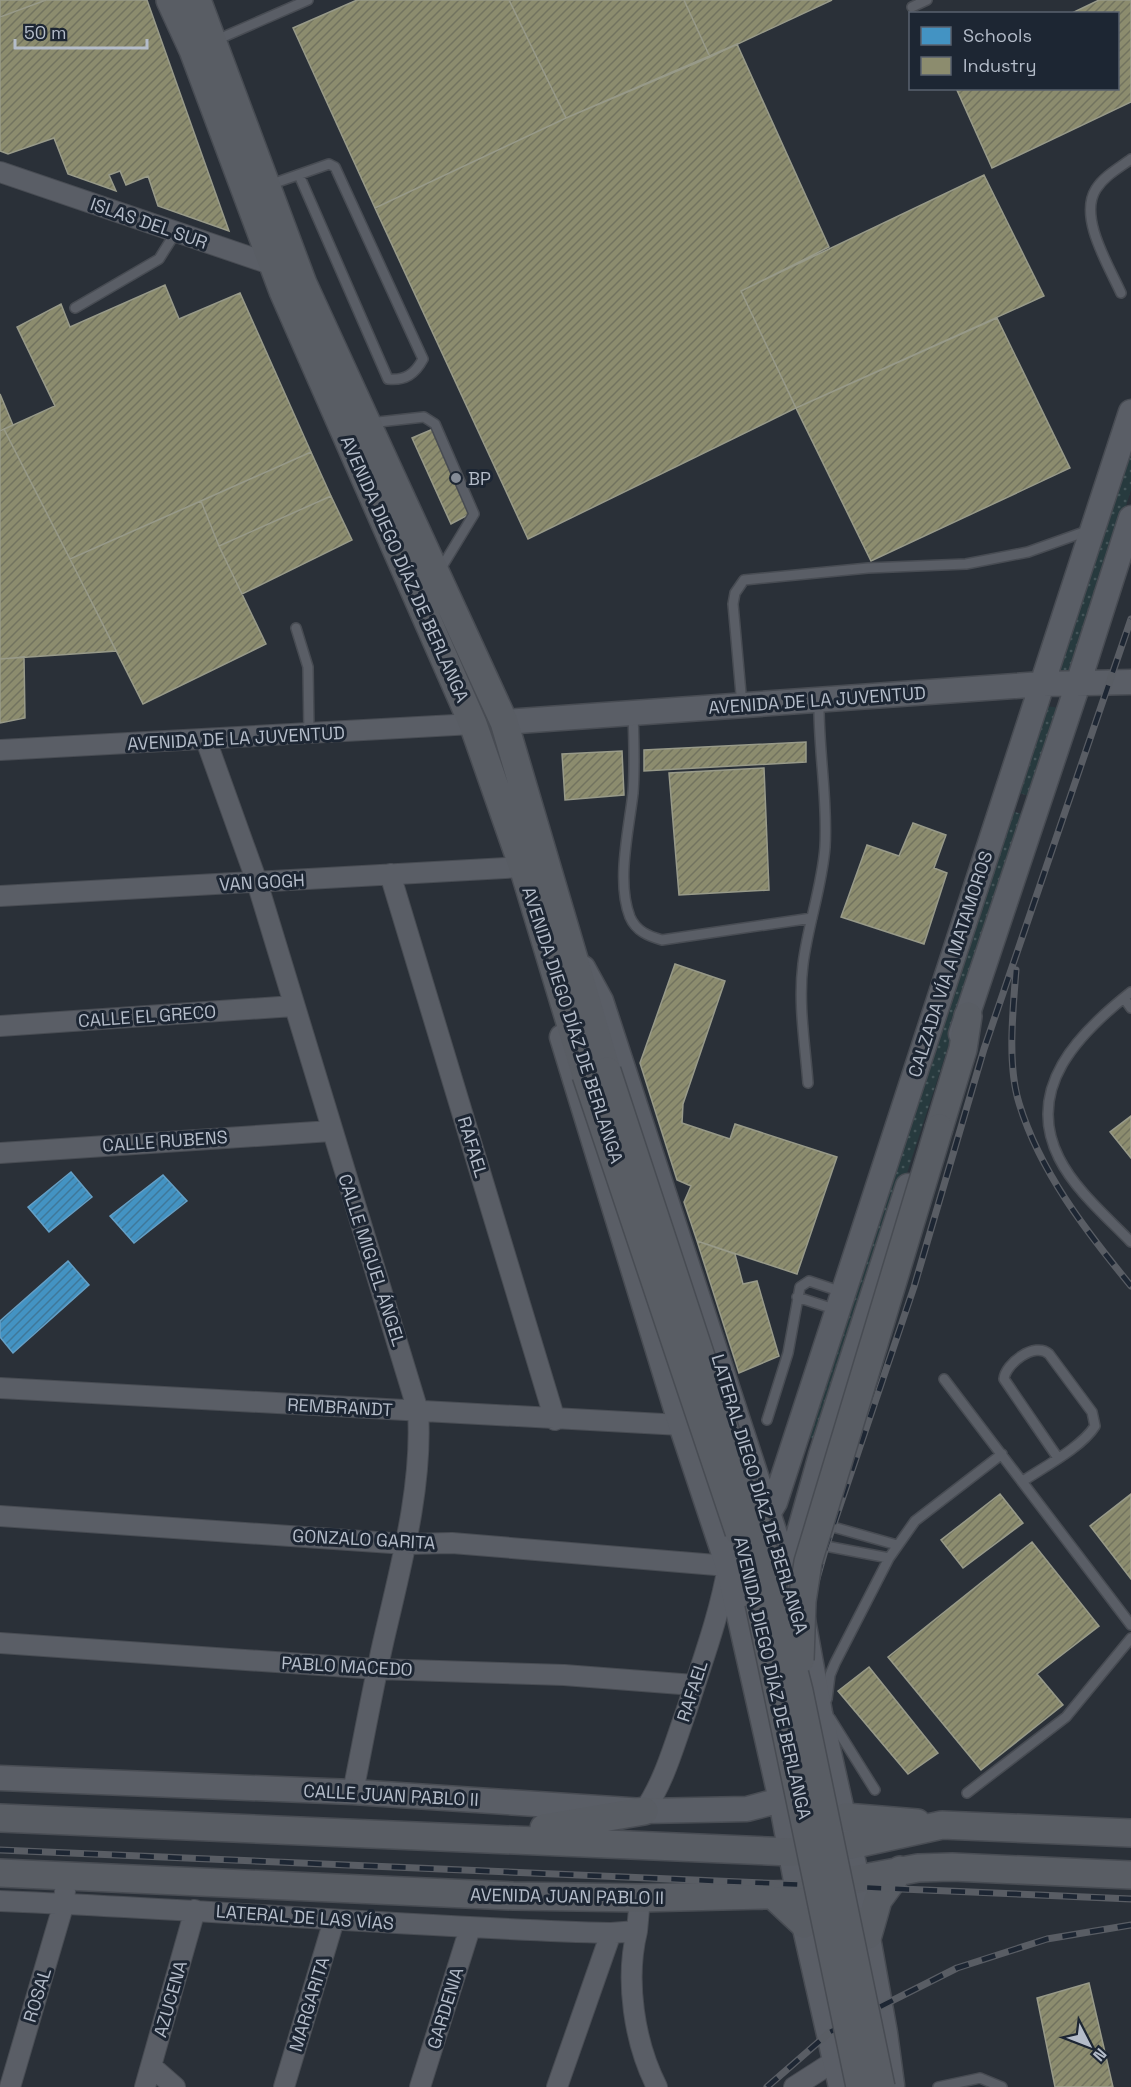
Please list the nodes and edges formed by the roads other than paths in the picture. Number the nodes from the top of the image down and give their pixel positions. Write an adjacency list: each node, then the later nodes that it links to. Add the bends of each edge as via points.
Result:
1 (170, 0): 13 (main road, AVENIDA DIEGO DÍAZ DE BERLANGA, via 193,50)
2 (178, 0): 7 (main road, via 198,41)
3 (197, 0): 7 (main road, AVENIDA DIEGO DÍAZ DE BERLANGA)
4 (306, 0): 7 (lane)
5 (927, 0): 6 (lane)
6 (912, 7)
7 (212, 42): 11 (main road, AVENIDA DIEGO DÍAZ DE BERLANGA)
8 (1131, 159): 15 (lane, via 1096,189 1089,212)
9 (0, 172): 12 (street, ISLAS DEL SUR)
10 (299, 175): 10 (lane, via 329,164 339,173 423,359 417,370 401,381 388,379); 11 (lane)
11 (266, 186): 14 (main road, AVENIDA DIEGO DÍAZ DE BERLANGA)
12 (176, 232): 13 (street, ISLAS DEL SUR); 16 (lane, via 159,259)
13 (272, 265): 14 (street, ISLAS DEL SUR); 30 (main road, AVENIDA DIEGO DÍAZ DE BERLANGA)
14 (299, 273): 18 (main road, AVENIDA DIEGO DÍAZ DE BERLANGA)
15 (1121, 293)
16 (75, 308)
17 (1131, 415): 20 (street, CALZADA VÍA A MATAMOROS)
18 (367, 424): 21 (main road, AVENIDA DIEGO DÍAZ DE BERLANGA); 21 (lane, via 424,417 435,424 440,434 474,514)
19 (1130, 520): 20 (street, via 1113,514); 25 (street, CALZADA VÍA A MATAMOROS)
20 (1096, 524): 24 (street, CALZADA VÍA A MATAMOROS); 27 (lane, via 1079,536 1000,559 744,580 735,592 733,604)
21 (437, 574): 29 (main road, AVENIDA DIEGO DÍAZ DE BERLANGA)
22 (296, 628): 31 (lane, via 308,667)
23 (1131, 682): 25 (street, AVENIDA DE LA JUVENTUD)
24 (1043, 684): 25 (street, AVENIDA DE LA JUVENTUD); 26 (street, AVENIDA DE LA JUVENTUD); 34 (street, CALZADA VÍA A MATAMOROS)
25 (1078, 684): 35 (street, CALZADA VÍA A MATAMOROS)
26 (819, 700): 27 (street, AVENIDA DE LA JUVENTUD); 40 (lane, via 818,739 826,820 822,878)
27 (742, 705): 28 (street, AVENIDA DE LA JUVENTUD)
28 (633, 713): 29 (street, AVENIDA DE LA JUVENTUD); 40 (lane, via 634,770 626,831 626,899 637,928 662,940)
29 (504, 722): 41 (main road, AVENIDA DIEGO DÍAZ DE BERLANGA)
30 (473, 724): 31 (street, AVENIDA DE LA JUVENTUD); 36 (main road, AVENIDA DIEGO DÍAZ DE BERLANGA)
31 (309, 733): 32 (street, AVENIDA DE LA JUVENTUD)
32 (206, 740): 33 (street, AVENIDA DE LA JUVENTUD); 38 (street, CALLE MIGUEL ÁNGEL)
33 (0, 750)
34 (1003, 802): 35 (street, via 1025,799); 53 (street, CALZADA VÍA A MATAMOROS)
35 (1037, 808): 45 (street, CALZADA VÍA A MATAMOROS)
36 (523, 867): 37 (street, VAN GOGH); 41 (main road, AVENIDA DIEGO DÍAZ DE BERLANGA)
37 (390, 874): 38 (street, VAN GOGH); 57 (street, RAFAEL)
38 (257, 882): 39 (street, VAN GOGH); 43 (street, CALLE MIGUEL ÁNGEL)
39 (0, 896)
40 (812, 918): 48 (lane, via 801,986)
41 (562, 956): 47 (main road, AVENIDA DIEGO DÍAZ DE BERLANGA); 59 (street, via 553,997 573,1079); 63 (street, LATERAL DIEGO DÍAZ DE BERLANGA, via 601,1000)
42 (1127, 995): 44 (lane); 51 (lane, via 1067,1052 1054,1079 1048,1132 1059,1160)
43 (294, 1006): 46 (street, CALLE EL GRECO); 49 (street, CALLE MIGUEL ÁNGEL)
44 (1131, 1008)
45 (968, 1016): 60 (street, CALZADA VÍA A MATAMOROS); 83 (main road, bridge, via 963,1049 808,1562 802,1601)
46 (0, 1026)
47 (597, 1073): 83 (main road, AVENIDA DIEGO DÍAZ DE BERLANGA, bridge, via 751,1506); 130 (main road, AVENIDA DIEGO DÍAZ DE BERLANGA, bridge, via 750,1572)
48 (808, 1083)
49 (331, 1131): 50 (street, CALLE RUBENS); 56 (street, CALLE MIGUEL ÁNGEL)
50 (0, 1153)
51 (1131, 1242)
52 (797, 1298): 53 (lane); 53 (lane, via 802,1284 809,1281); 58 (lane, via 788,1353)
53 (840, 1301): 60 (street, CALZADA VÍA A MATAMOROS)
54 (944, 1379): 61 (lane)
55 (0, 1388): 56 (street, REMBRANDT)
56 (418, 1411): 57 (street, REMBRANDT); 70 (street, CALLE MIGUEL ÁNGEL, via 419,1442)
57 (555, 1420): 59 (street, REMBRANDT)
58 (767, 1420)
59 (681, 1425): 64 (lane, via 701,1426 709,1431); 66 (street)
60 (805, 1450): 67 (street, CALZADA VÍA A MATAMOROS); 69 (lane, via 829,1474 833,1496); 72 (street, CALZADA VÍA A MATAMOROS)
61 (1002, 1454): 65 (lane); 71 (lane, via 927,1510)
62 (1058, 1458): 62 (lane, via 1091,1433 1095,1419 1049,1354 1034,1350 1008,1367 1004,1379); 65 (lane)
63 (753, 1466): 66 (street, via 743,1481 729,1491); 67 (street, LATERAL DIEGO DÍAZ DE BERLANGA)
64 (723, 1470)
65 (1023, 1481): 76 (lane)
66 (703, 1488): 74 (street)
67 (768, 1514): 72 (street, LATERAL DIEGO DÍAZ DE BERLANGA); 74 (street, CALZADA VÍA A MATAMOROS)
68 (0, 1516): 70 (street, GONZALO GARITA)
69 (826, 1525): 71 (lane); 72 (lane)
70 (406, 1544): 74 (street, GONZALO GARITA, via 452,1543); 81 (street, CALLE MIGUEL ÁNGEL)
71 (897, 1545): 73 (lane)
72 (799, 1547): 73 (lane); 74 (street, via 759,1567); 75 (street, LATERAL DIEGO DÍAZ DE BERLANGA)
73 (889, 1558): 88 (lane, via 835,1663 827,1689 829,1716)
74 (737, 1559): 79 (street); 82 (street, RAFAEL)
75 (803, 1620): 79 (street, via 771,1636); 84 (street, LATERAL DIEGO DÍAZ DE BERLANGA)
76 (1131, 1624)
77 (1131, 1638): 90 (lane, via 1066,1717)
78 (0, 1643): 81 (street, PABLO MACEDO)
79 (745, 1643): 85 (street)
80 (775, 1665): 85 (lane)
81 (377, 1669): 82 (street, PABLO MACEDO, via 564,1675); 89 (street, CALLE MIGUEL ÁNGEL)
82 (694, 1685): 92 (street, RAFAEL, via 660,1788)
83 (799, 1691): 120 (main road, AVENIDA DIEGO DÍAZ DE BERLANGA, bridge)
84 (820, 1713): 85 (lane); 87 (street, LATERAL DIEGO DÍAZ DE BERLANGA)
85 (776, 1723): 91 (street)
86 (0, 1778): 89 (street, CALLE JUAN PABLO II)
87 (838, 1788): 91 (lane); 94 (street, LATERAL DIEGO DÍAZ DE BERLANGA)
88 (875, 1790)
89 (353, 1792): 92 (street, CALLE JUAN PABLO II)
90 (967, 1793)
91 (792, 1797): 92 (street, CALLE JUAN PABLO II, via 747,1809); 93 (lane); 100 (street)
92 (644, 1811): 98 (main road, via 532,1829)
93 (807, 1811)
94 (845, 1817): 96 (main road); 99 (street, LATERAL DIEGO DÍAZ DE BERLANGA)
95 (0, 1818): 98 (main road)
96 (942, 1825): 97 (main road); 99 (main road)
97 (1131, 1833)
98 (505, 1838): 100 (main road)
99 (851, 1845): 100 (main road); 105 (street, LATERAL DIEGO DÍAZ DE BERLANGA)
100 (791, 1852): 106 (main road)
101 (900, 1870): 104 (main road, AVENIDA JUAN PABLO II, via 952,1867); 105 (main road, AVENIDA JUAN PABLO II); 116 (main road, via 878,1900)
102 (0, 1873): 103 (main road, AVENIDA JUAN PABLO II)
103 (66, 1875): 107 (main road, AVENIDA JUAN PABLO II, via 513,1896); 109 (street, ROSAL)
104 (1131, 1875)
105 (858, 1879): 106 (main road, AVENIDA JUAN PABLO II); 116 (street, LATERAL DIEGO DÍAZ DE BERLANGA)
106 (798, 1892): 107 (main road, AVENIDA JUAN PABLO II); 112 (main road); 116 (main road)
107 (640, 1898): 114 (street)
108 (0, 1901): 109 (street, LATERAL DE LAS VÍAS)
109 (64, 1903): 110 (street, LATERAL DE LAS VÍAS); 121 (street, ROSAL)
110 (195, 1910): 111 (street, LATERAL DE LAS VÍAS); 119 (street, AZUCENA)
111 (334, 1920): 113 (street, LATERAL DE LAS VÍAS); 124 (street, MARGARITA)
112 (804, 1924): 118 (street)
113 (470, 1929): 115 (street, LATERAL DE LAS VÍAS); 125 (street, GARDENIA)
114 (637, 1930): 115 (street, LATERAL DE LAS VÍAS); 127 (street, via 631,1958 633,1990 643,2054)
115 (611, 1933): 126 (street)
116 (868, 1935): 117 (street, LATERAL DIEGO DÍAZ DE BERLANGA)
117 (885, 2033): 118 (street); 120 (street, LATERAL DIEGO DÍAZ DE BERLANGA)
118 (836, 2058): 128 (street); 129 (street)
119 (151, 2066): 122 (street, AZUCENA); 123 (street)
120 (888, 2085): 129 (street, via 881,2069 864,2063 849,2073)
121 (10, 2087)
122 (145, 2087)
123 (175, 2087)
124 (284, 2087)
125 (420, 2087)
126 (557, 2087)
127 (657, 2087)
128 (794, 2087)
129 (843, 2087)
130 (860, 2087)
131 (938, 2087): 132 (lane, via 980,2078)
132 (1002, 2087)

